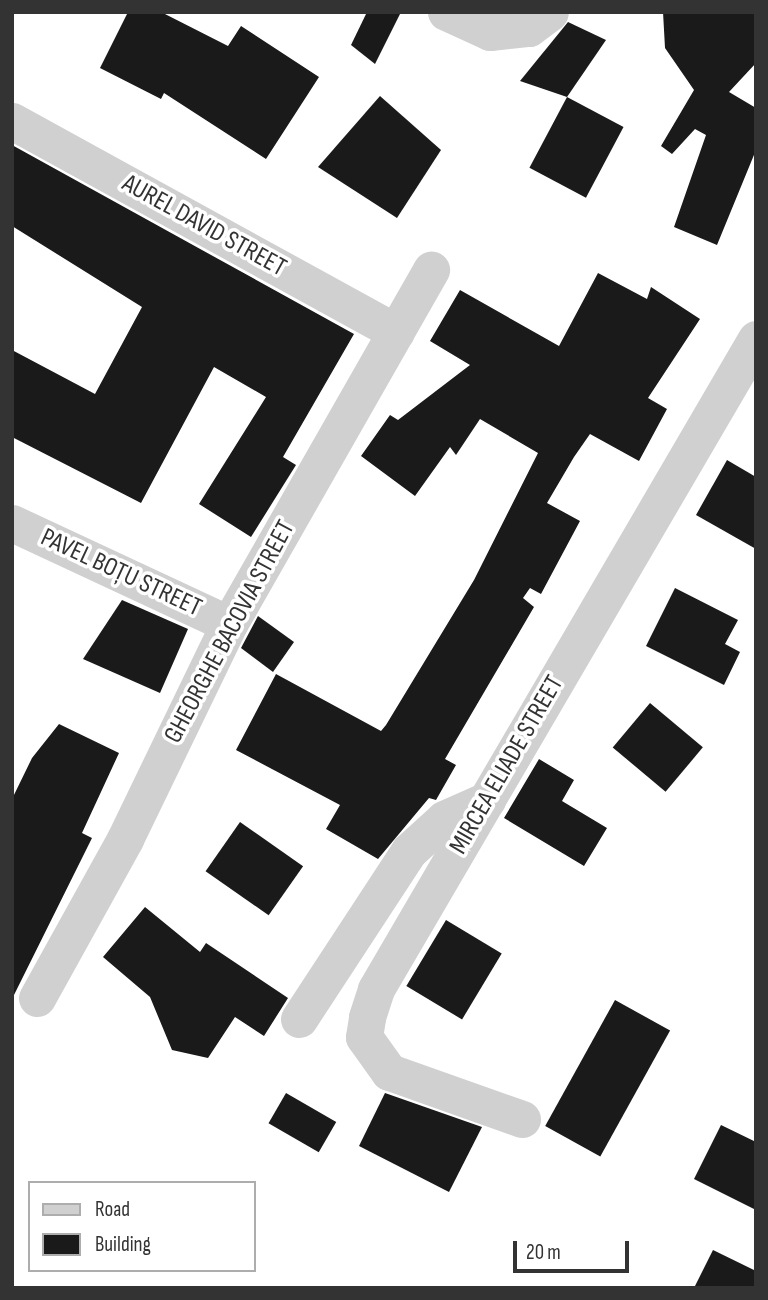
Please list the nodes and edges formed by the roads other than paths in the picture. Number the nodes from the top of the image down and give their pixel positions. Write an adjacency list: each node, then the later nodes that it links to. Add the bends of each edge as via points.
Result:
1 (446, 12): 2 (street, via 490,32 529,28)
2 (550, 12)
3 (12, 121): 5 (street, AUREL DAVID STREET)
4 (431, 270): 5 (street, GHEORGHE BACOVIA STREET)
5 (396, 332): 8 (street, GHEORGHE BACOVIA STREET)
6 (751, 361): 9 (street, MIRCEA ELIADE STREET)
7 (12, 523): 8 (street, PAVEL BOȚU STREET)
8 (229, 624): 10 (street, GHEORGHE BACOVIA STREET, via 125,839)
9 (487, 800): 11 (street, via 444,819 409,851); 12 (street, MIRCEA ELIADE STREET, via 376,989 364,1037 389,1072)
10 (37, 998)
11 (299, 1019)
12 (522, 1119)

